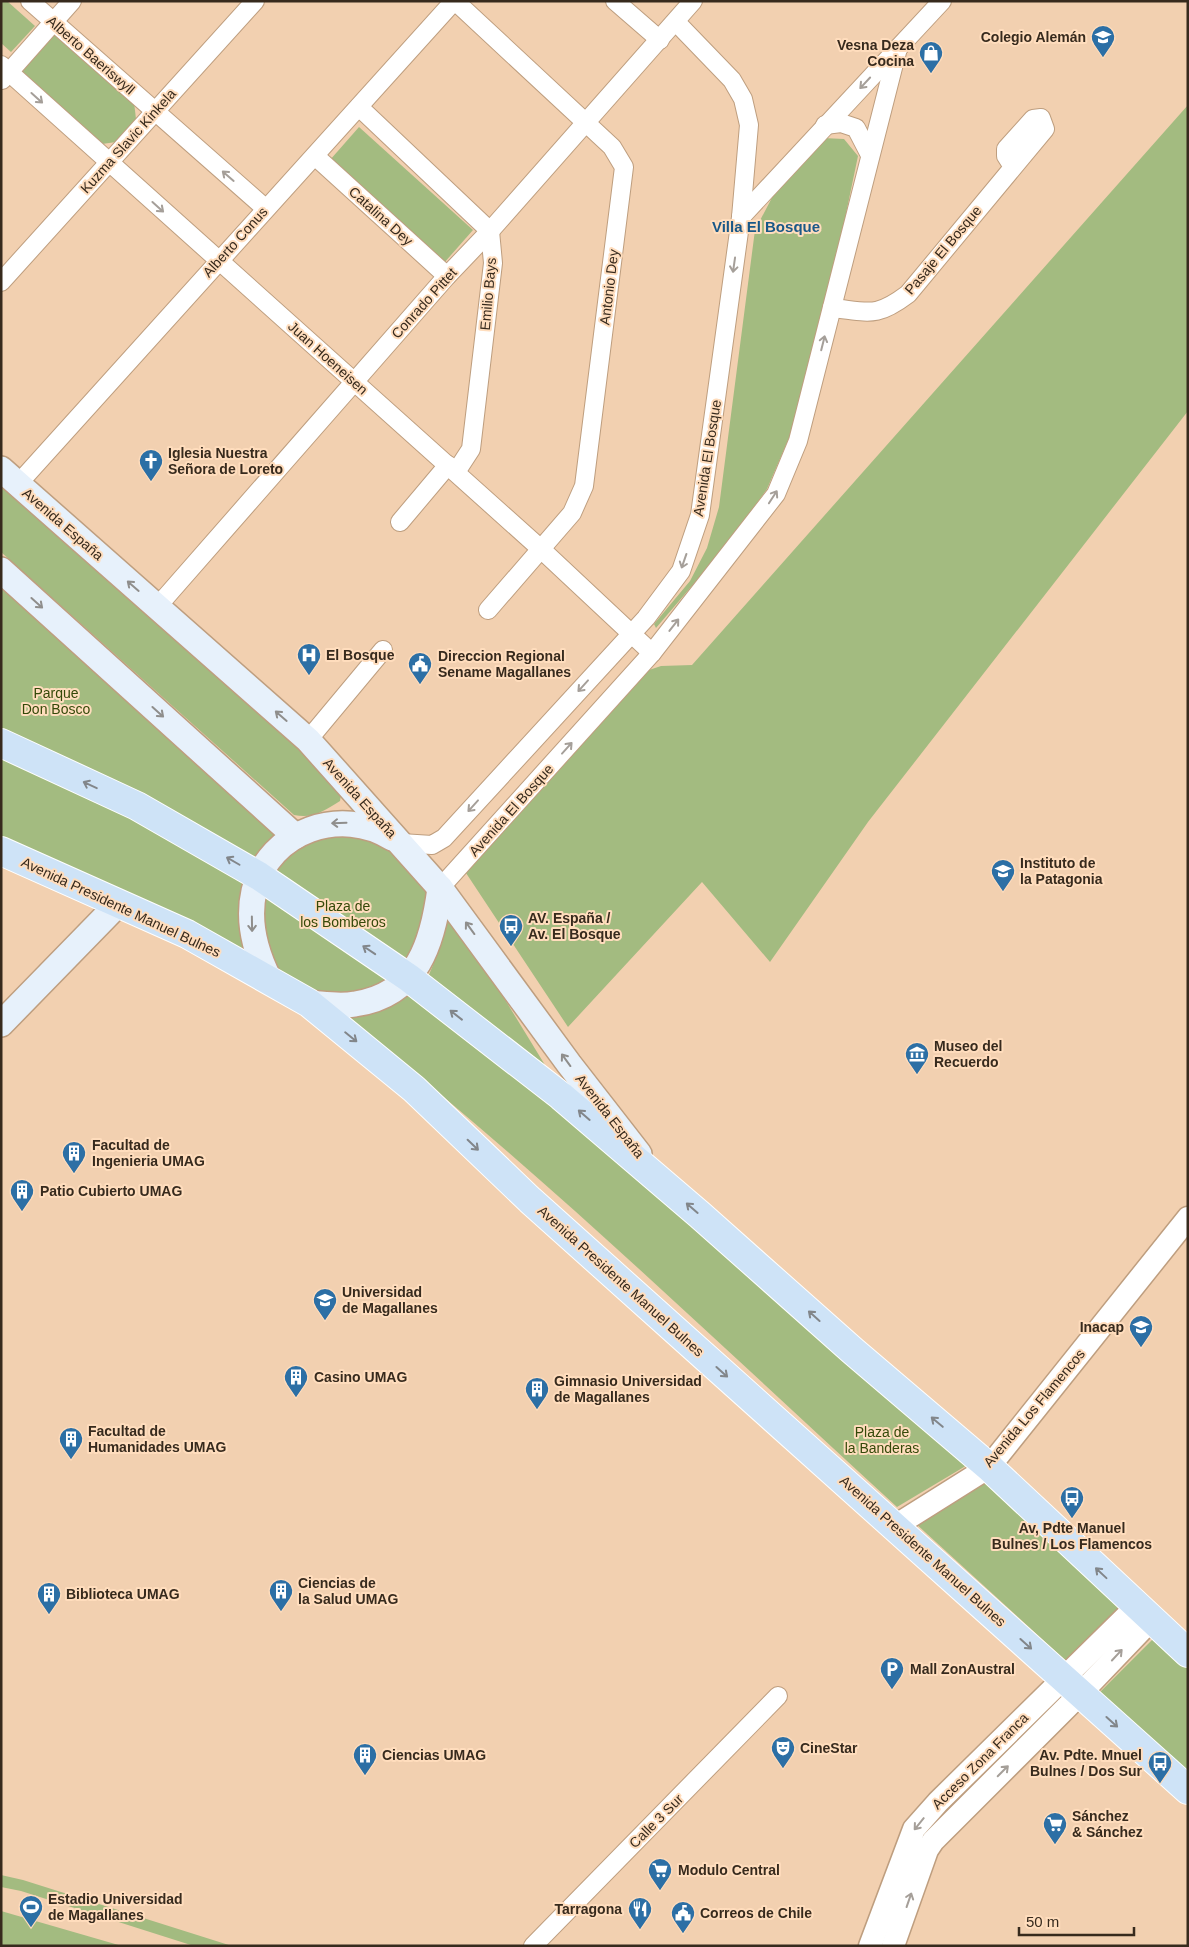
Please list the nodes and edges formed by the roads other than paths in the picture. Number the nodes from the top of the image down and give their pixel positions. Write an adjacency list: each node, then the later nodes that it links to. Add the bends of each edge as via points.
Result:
1 (30, 1): 8 (street, Alberto Baeriswyll)
2 (72, 1): 8 (street)
3 (255, 1): 14 (street, Kuzma Slavic Kinkela)
4 (454, 1): 13 (street, Alberto Conus); 15 (street, Antonio Dey)
5 (615, 1): 10 (street)
6 (693, 1): 9 (street, Conrado Pittet)
7 (942, 1): 11 (street, Avenida El Bosque)
8 (54, 22): 12 (street); 14 (street, Alberto Baeriswyll)
9 (676, 22): 10 (street, Conrado Pittet); 22 (street, via 732,80 743,99 750,125)
10 (660, 40): 15 (street, Conrado Pittet)
11 (898, 48): 16 (street, Avenida El Bosque, one-way to 16); 17 (street, Avenida El Bosque)
12 (4, 72): 19 (street, Juan Hoeneisen, one-way to 19)
13 (359, 108): 18 (street, Alberto Conus); 23 (street)
14 (155, 112): 19 (street, Kuzma Slavic Kinkela); 21 (street, Alberto Baeriswyll, one-way to 14)
15 (587, 122): 23 (street, Conrado Pittet); 32 (street, Antonio Dey, via 612,147 624,167 584,486 572,513)
16 (825, 125): 17 (street, via 841,123 856,128); 22 (street, Avenida El Bosque)
17 (870, 155): 27 (street, Avenida El Bosque)
18 (314, 156): 21 (street, Alberto Conus); 25 (street, Catalina Dey)
19 (108, 163): 24 (street, Juan Hoeneisen, one-way to 24); 26 (street, Kuzma Slavic Kinkela)
20 (1013, 167): 27 (street, Pasaje El Bosque, via 908,294 888,308 873,313)
21 (265, 208): 24 (street, Alberto Conus)
22 (741, 217): 36 (street, Avenida El Bosque, one-way to 36, via 700,515 681,571)
23 (490, 231): 25 (street, Conrado Pittet); 29 (street, Emilio Bays, via 493,263 471,448)
24 (219, 261): 28 (street, Juan Hoeneisen); 30 (street, Alberto Conus)
25 (447, 276): 28 (street, Conrado Pittet)
26 (1, 282)
27 (832, 308): 38 (street, Avenida El Bosque, one-way to 27, via 776,494 798,441)
28 (355, 381): 29 (street, Juan Hoeneisen); 34 (street, Conrado Pittet)
29 (452, 468): 31 (street, Emilio Bays); 32 (street, Juan Hoeneisen)
30 (9, 477): 34 (main road, Avenida España, one-way to 30)
31 (400, 522)
32 (542, 550): 35 (street, Antonio Dey); 36 (street, Juan Hoeneisen)
33 (1, 570): 41 (main road, one-way to 41)
34 (157, 607): 39 (main road, Avenida España, one-way to 34)
35 (488, 610)
36 (631, 633): 38 (street, Juan Hoeneisen); 42 (street, Avenida El Bosque, one-way to 42, via 444,838 432,844)
37 (383, 650): 39 (street)
38 (652, 653): 45 (street, Avenida El Bosque, one-way to 38)
39 (308, 740): 42 (main road, Avenida España)
40 (1, 743): 44 (main road, one-way to 40, via 137,806)
41 (295, 836): 42 (main road, one-way to 41, via 374,828 342,823 318,826); 44 (main road, via 274,853)
42 (401, 843): 45 (main road, Avenida España)
43 (1, 851): 46 (main road, Avenida Presidente Manuel Bulnes)
44 (259, 876): 47 (main road, one-way to 44); 48 (main road, one-way to 48, via 254,895 252,932 260,963)
45 (440, 888): 47 (main road, via 436,921 429,942); 51 (main road, Avenida España, one-way to 45, via 569,1064)
46 (118, 904): 48 (main road, Avenida Presidente Manuel Bulnes, via 187,934); 50 (main road)
47 (409, 978): 49 (main road, via 389,993 372,1000 346,1005); 51 (main road, one-way to 47, via 561,1096)
48 (269, 979): 49 (main road, Avenida Presidente Manuel Bulnes)
49 (309, 1003): 54 (main road, Avenida Presidente Manuel Bulnes, one-way to 54, via 414,1088 530,1200)
50 (1, 1024)
51 (660, 1181): 53 (main road, one-way to 51)
52 (1188, 1218): 53 (street, Avenida Los Flamencos)
53 (988, 1467): 54 (street, Avenida Los Flamencos); 55 (main road, one-way to 53)
54 (895, 1526): 57 (main road, Avenida Presidente Manuel Bulnes, one-way to 57)
55 (1143, 1613): 56 (main road); 57 (street, Acceso Zona Franca)
56 (1188, 1653)
57 (1072, 1686): 59 (main road, Avenida Presidente Manuel Bulnes, one-way to 59); 61 (street, Acceso Zona Franca, one-way to 61, via 938,1802 914,1829); 62 (street, Acceso Zona Franca, one-way to 57, via 933,1841)
58 (778, 1696): 60 (street, Calle 3 Sur)
59 (1188, 1790)
60 (533, 1946)
61 (870, 1946)
62 (893, 1946)

